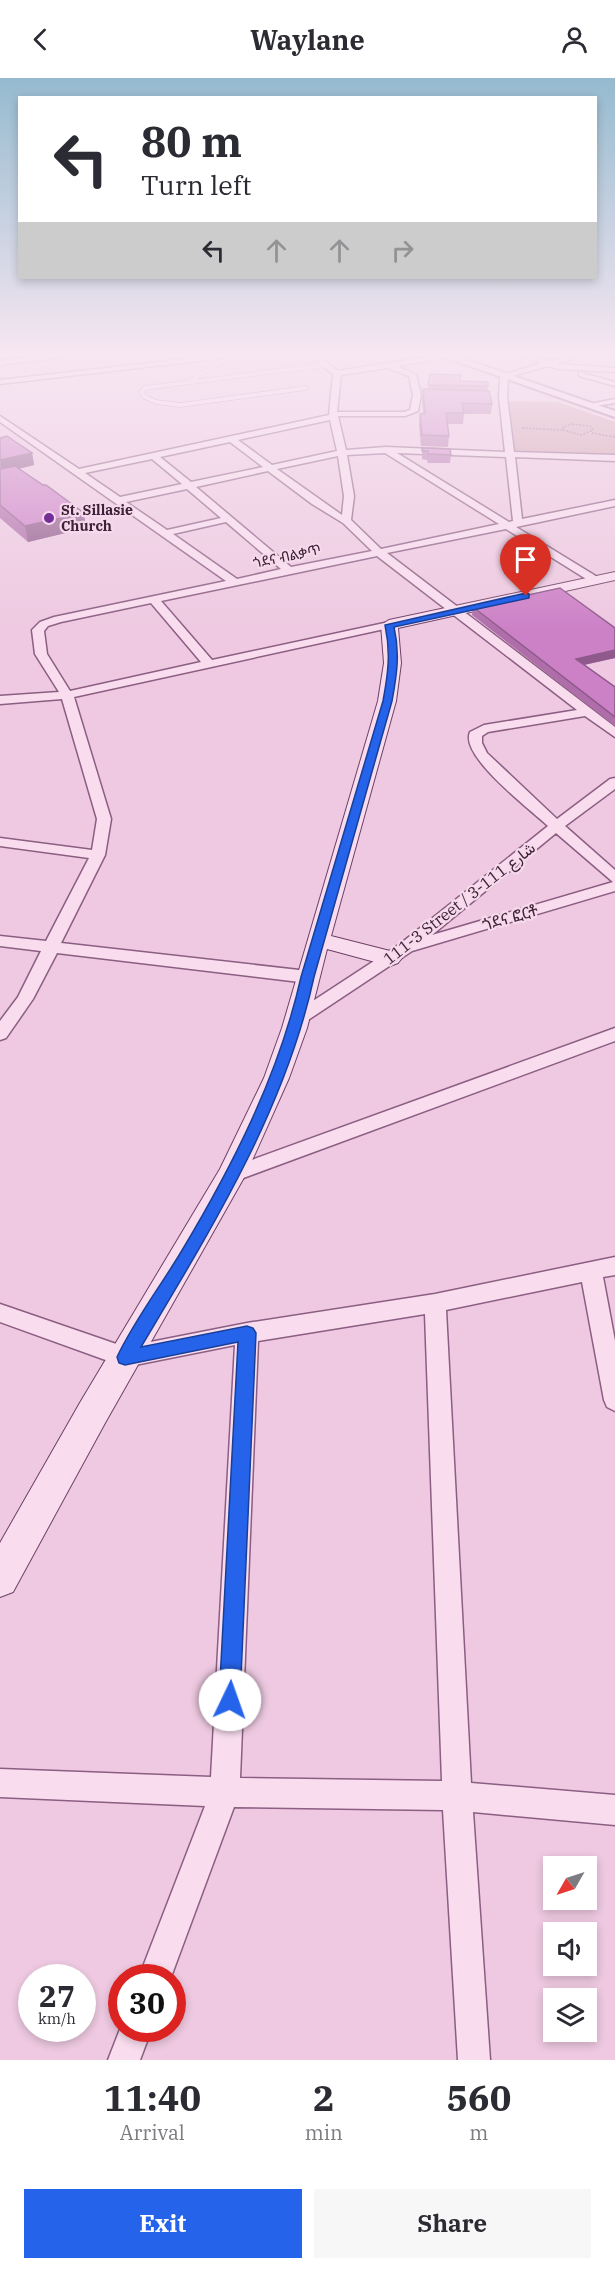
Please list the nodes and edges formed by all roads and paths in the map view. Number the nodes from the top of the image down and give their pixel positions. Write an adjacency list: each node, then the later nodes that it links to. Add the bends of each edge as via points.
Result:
1 (40, 445): 12 (street)
2 (194, 445): 8 (street)
3 (240, 445): 11 (street)
4 (340, 445): 7 (street)
5 (508, 445): 9 (street)
6 (386, 450): 7 (street); 9 (street); 18 (street)
7 (342, 453): 11 (street); 17 (street, via 350,493)
8 (153, 454): 12 (street); 13 (street)
9 (509, 454): 10 (street); 18 (street)
10 (615, 458)
11 (270, 468): 13 (street); 17 (street)
12 (78, 472): 14 (street)
13 (191, 486): 14 (street); 16 (street)
14 (120, 500): 19 (street)
15 (615, 503): 18 (street, ጎደና ብልቃጥ)
16 (228, 519): 19 (street); 21 (street)
17 (346, 521): 20 (street)
18 (513, 525): 20 (street, ጎደና ብልቃጥ); 23 (street)
19 (165, 533): 24 (street)
20 (379, 552): 21 (street, ጎደና ብልቃጥ); 26 (street)
21 (289, 570): 24 (street, ጎደና ብልቃጥ)
22 (615, 576): 23 (main road)
23 (595, 580): 26 (main road)
24 (235, 582): 25 (street, ጎደና ብልቃጥ)
25 (153, 599): 28 (street); 29 (street, ጎደና ብልቃጥ, via 44,624 39,630 41,654)
26 (457, 611): 27 (main road); 31 (street)
27 (389, 625): 28 (street); 39 (main road, via 394,668 387,701)
28 (209, 664): 29 (street)
29 (67, 695): 30 (street); 36 (street, via 104,819)
30 (0, 700)
31 (587, 712): 32 (street); 34 (street, via 484,729 475,735 481,755)
32 (615, 733)
33 (615, 782): 34 (street, 111-3 Street / شارع 111-3)
34 (558, 825): 37 (street); 42 (street, 111-3 Street / شارع 111-3)
35 (0, 842): 36 (street)
36 (98, 855): 41 (street)
37 (615, 878)
38 (615, 886): 42 (street, ጎደና ፎርቶ)
39 (320, 940): 42 (main road); 43 (main road)
40 (0, 941): 41 (street)
41 (52, 948): 43 (street); 45 (street, via 25,999)
42 (398, 953): 44 (street, 111-3 Street / شارع 111-3)
43 (308, 977): 44 (main road)
44 (299, 1018): 47 (main road, via 262,1114)
45 (0, 1034)
46 (615, 1034): 47 (street)
47 (231, 1175): 53 (main road, via 188,1255)
48 (615, 1266): 49 (street)
49 (591, 1271): 50 (street); 54 (street)
50 (435, 1303): 52 (street); 58 (street)
51 (0, 1312): 53 (street)
52 (247, 1333): 53 (street); 57 (street)
53 (125, 1357): 55 (main road)
54 (615, 1400)
55 (4, 1562)
56 (0, 1783): 57 (street)
57 (225, 1792): 58 (street); 60 (street)
58 (457, 1796): 59 (street); 63 (street)
59 (615, 1810)
60 (160, 1964)
61 (131, 2042): 62 (street)
62 (124, 2060)
63 (474, 2060)

